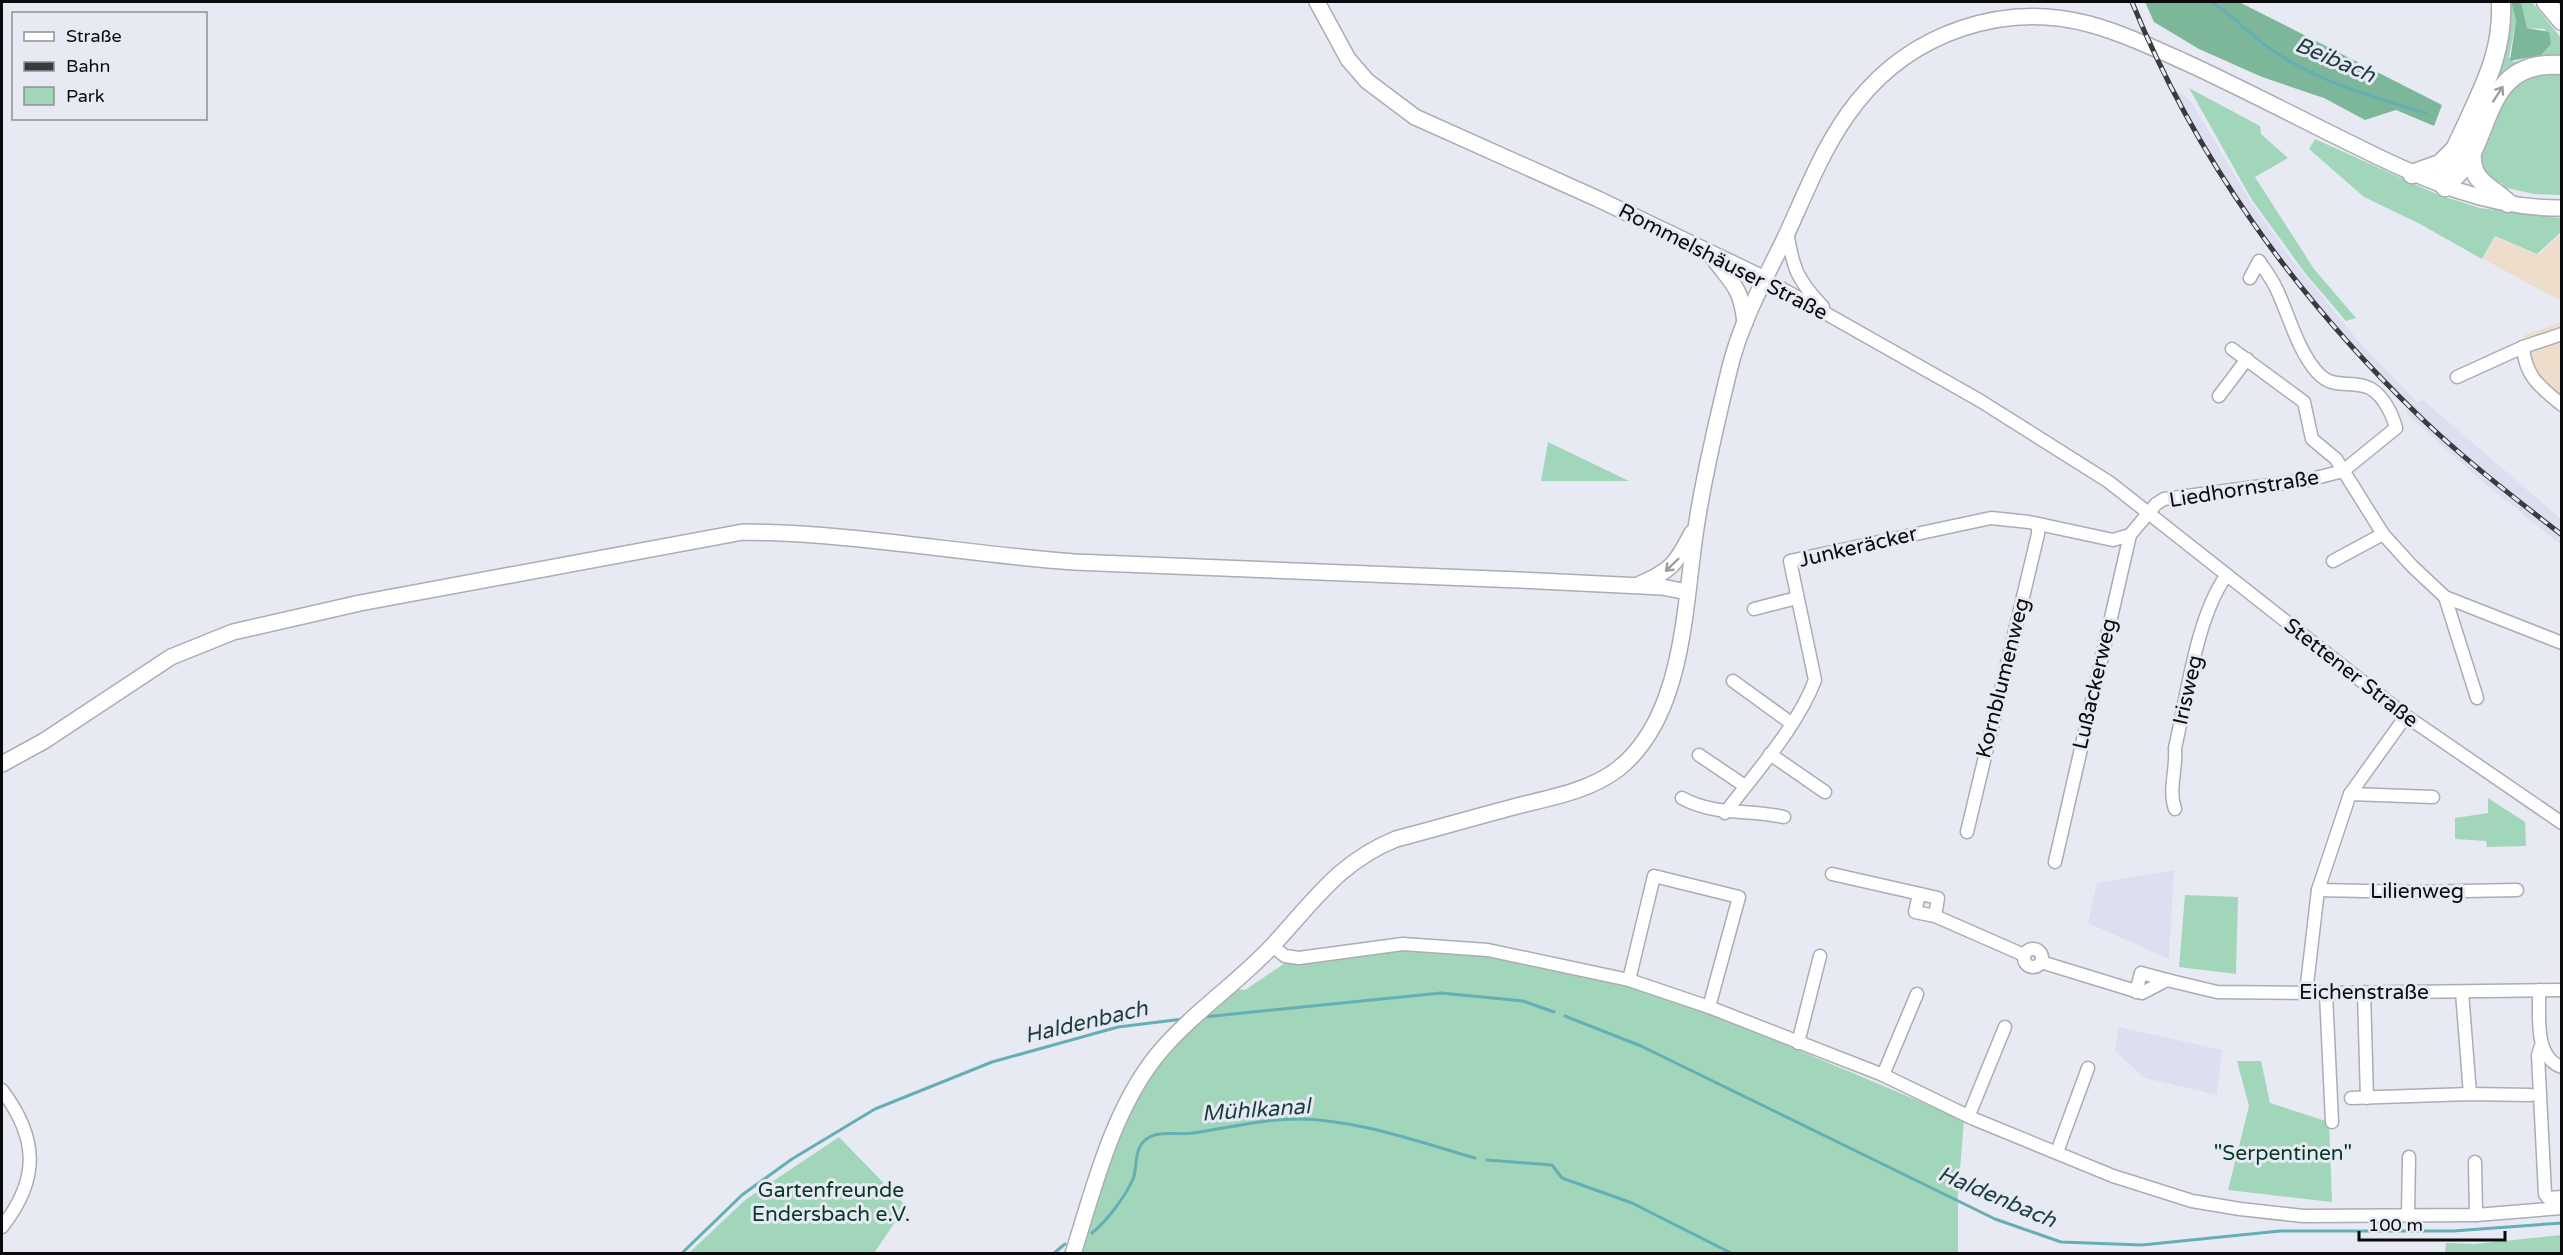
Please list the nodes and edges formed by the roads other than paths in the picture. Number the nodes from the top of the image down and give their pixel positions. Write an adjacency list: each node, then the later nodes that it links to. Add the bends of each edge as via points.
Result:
1 (1317, 2): 12 (main road, Rommelshäuser Straße, via 1348,59 1367,81 1400,107 1444,132)
2 (2501, 2): 6 (highway, via 2497,53)
3 (2546, 2): 4 (highway)
4 (2562, 21)
5 (2562, 65): 6 (highway, one-way to 5, via 2509,80 2532,68)
6 (2464, 147): 7 (highway, via 2440,164); 8 (highway, via 2445,173); 9 (highway, via 2480,182)
7 (2412, 174): 8 (main road); 11 (main road, via 2218,77 2125,36 2088,24 2025,15 1992,20 1933,39 1881,76 1833,134)
8 (2445, 187): 9 (main road)
9 (2508, 203): 10 (main road)
10 (2562, 208)
11 (1787, 232): 14 (main road); 15 (street, via 1794,271)
12 (1708, 251): 14 (main road, Rommelshäuser Straße); 16 (main road, via 1735,284 1743,303)
13 (2250, 278): 24 (street, Liedhornstraße, via 2259,261 2317,373 2339,386 2365,386 2392,412 2396,428)
14 (1765, 279): 15 (street, Rommelshäuser Straße); 16 (main road)
15 (1832, 317): 25 (street, Rommelshäuser Straße, via 2034,433)
16 (1744, 323): 27 (main road, via 1731,362)
17 (2562, 334): 18 (street)
18 (2523, 346): 21 (street); 23 (street, via 2524,360 2534,381)
19 (2232, 349): 20 (street, Liedhornstraße)
20 (2247, 359): 22 (street); 24 (street, Liedhornstraße, via 2304,402 2312,439 2336,459)
21 (2457, 376)
22 (2219, 396)
23 (2562, 405)
24 (2343, 471): 25 (street, Liedhornstraße, via 2308,480 2164,499); 28 (street)
25 (2148, 513): 29 (street, Lußackerweg); 31 (street, Stettener Straße)
26 (2038, 524): 29 (street, Junkeräcker, via 2113,540); 35 (street, Junkeräcker, via 1977,520 1790,561); 54 (street, Kornblumenweg)
27 (1696, 526): 32 (main road, one-way to 32, via 1677,562 1658,576); 33 (main road)
28 (2383, 534): 30 (street); 34 (street)
29 (2130, 536): 55 (street, Lußackerweg)
30 (2333, 561)
31 (2226, 576): 40 (street, Stettener Straße); 50 (street, Irisweg, via 2205,616 2175,748 2171,798)
32 (1632, 587): 33 (main road); 44 (main road, via 1074,562 807,533 743,532 360,603 233,632 171,657 44,741)
33 (1687, 592): 61 (main road, via 1676,660 1662,709 1626,763 1575,791 1396,839 1370,850 1347,866)
34 (2445, 597): 37 (street); 39 (street)
35 (1797, 598): 36 (street); 41 (street, Junkeräcker, via 1815,680)
36 (1754, 609)
37 (2562, 643)
38 (1732, 681): 41 (street)
39 (2477, 698)
40 (2406, 716): 47 (street); 53 (street, Stettener Straße)
41 (1791, 723): 42 (street, Junkeräcker)
42 (1770, 753): 45 (street, Junkeräcker); 46 (street)
43 (1699, 755): 45 (street)
44 (2, 764)
45 (1745, 786): 51 (street, Junkeräcker)
46 (1826, 792)
47 (2350, 794): 48 (street); 57 (street)
48 (2433, 797)
49 (1682, 798): 51 (street)
50 (2175, 809)
51 (1725, 813): 52 (street, via 1766,813)
52 (1784, 818)
53 (2562, 823)
54 (1967, 832)
55 (2055, 862)
56 (1832, 874): 59 (street)
57 (2318, 890): 58 (street, Lilienweg); 70 (street)
58 (2517, 890)
59 (1919, 894): 60 (street, via 1938,898); 60 (street, via 1915,912)
60 (1935, 916): 67 (street, via 2024,955 2029,966 2041,962)
61 (1272, 946): 63 (street, via 1285,956 1299,957 1403,944 1488,950); 95 (main road, via 1158,1054 1127,1105 1109,1145)
62 (1820, 956): 75 (street)
63 (1629, 980): 73 (street); 73 (street, via 1654,876 1739,897)
64 (2167, 980): 67 (street, via 2142,993); 67 (street, Eichenstraße, via 2141,973); 70 (street, Eichenstraße, via 2217,992)
65 (2539, 990): 66 (street, Eichenstraße); 69 (street, Eichenstraße); 76 (street)
66 (2562, 990)
67 (2136, 992)
68 (2364, 992): 69 (street, Eichenstraße); 71 (street, Eichenstraße); 84 (street)
69 (2462, 992): 81 (street)
70 (2306, 993): 71 (street, Eichenstraße)
71 (2326, 993): 86 (street)
72 (1917, 994): 79 (street)
73 (1709, 1007): 75 (street)
74 (2005, 1027): 85 (street)
75 (1798, 1043): 79 (street)
76 (2541, 1046): 77 (street); 90 (street, via 2538,1055 2545,1194 2548,1198)
77 (2562, 1067)
78 (2088, 1068): 87 (street)
79 (1883, 1075): 85 (street)
80 (2, 1090): 94 (street, via 22,1119 30,1152 23,1192)
81 (2470, 1094): 82 (street); 84 (street)
82 (2531, 1095)
83 (2351, 1098): 84 (street)
84 (2367, 1098)
85 (1969, 1115): 87 (street)
86 (2332, 1122)
87 (2057, 1152): 92 (street, via 2113,1176 2192,1201 2303,1216)
88 (2409, 1157): 92 (street)
89 (2475, 1162): 93 (street)
90 (2562, 1197)
91 (2562, 1208): 93 (street)
92 (2408, 1215): 93 (street)
93 (2475, 1215)
94 (2, 1227)
95 (1074, 1252)

